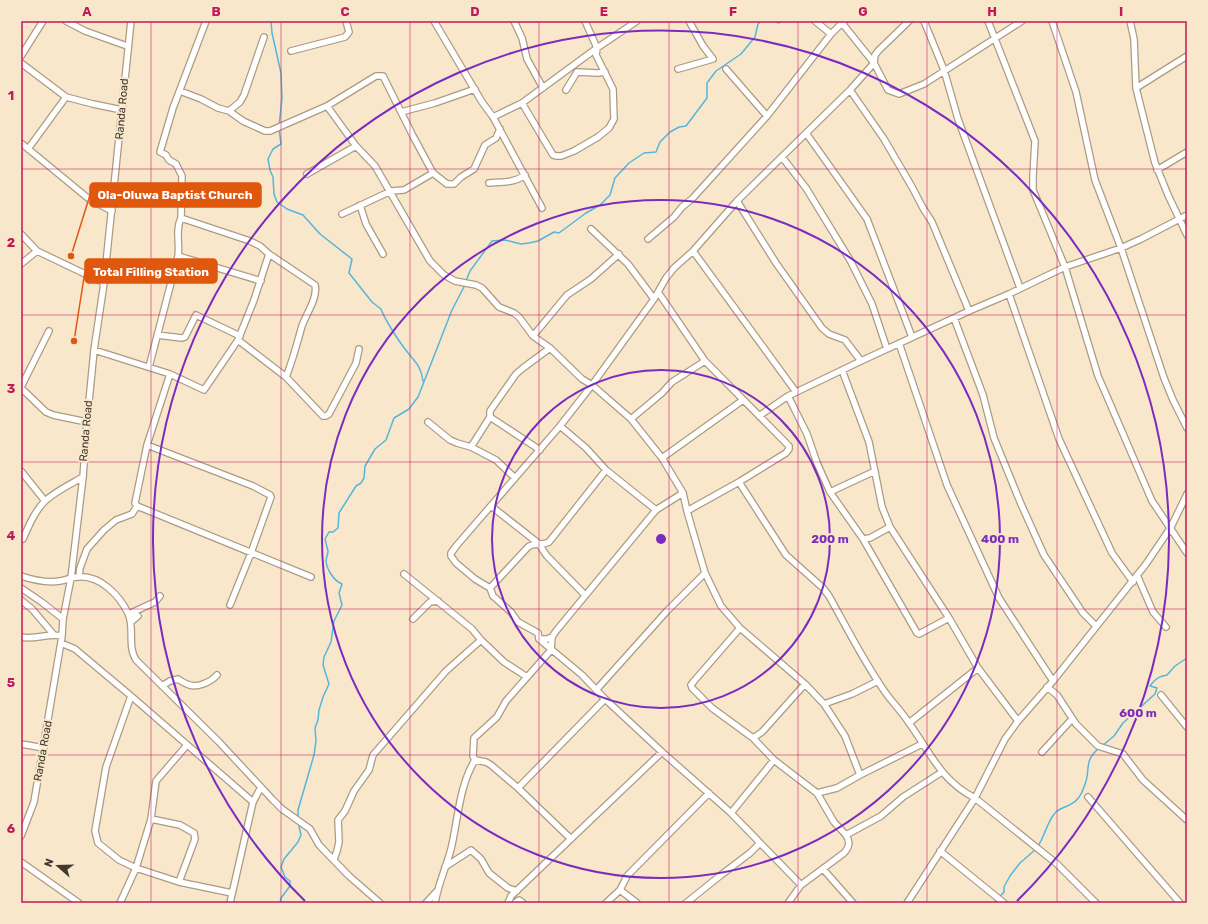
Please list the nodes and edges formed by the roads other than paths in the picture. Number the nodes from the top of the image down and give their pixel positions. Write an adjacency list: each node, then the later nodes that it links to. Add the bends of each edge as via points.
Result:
1 (43, 21): 25 (street)
2 (66, 21): 22 (street, via 85,31)
3 (131, 21): 22 (street, Randa Road)
4 (206, 21): 38 (street)
5 (346, 21): 24 (street, via 348,35 345,37)
6 (434, 21): 35 (street)
7 (514, 21): 33 (street, via 522,38 527,59)
8 (585, 21): 23 (street)
9 (637, 21): 23 (street)
10 (689, 21): 29 (street, via 713,59)
11 (815, 21): 19 (street)
12 (909, 21): 28 (street, via 879,50)
13 (924, 21): 31 (street)
14 (988, 21): 21 (street)
15 (1022, 21): 21 (street)
16 (1052, 21): 72 (street, via 1076,92 1095,180)
17 (1130, 21): 34 (street, via 1134,38)
18 (843, 22): 19 (street); 28 (street)
19 (831, 34): 45 (street)
20 (264, 36): 43 (street, via 244,95)
21 (995, 38): 31 (street); 80 (street, via 1035,141 1033,190)
22 (127, 46): 42 (street, Randa Road)
23 (597, 48): 32 (street, via 596,55); 33 (street)
24 (291, 51)
25 (21, 56)
26 (1187, 56): 34 (street)
27 (21, 63): 39 (street)
28 (874, 63): 31 (street, via 888,90 899,94 924,84); 37 (street)
29 (678, 69)
30 (726, 69): 45 (street)
31 (944, 70): 83 (street, via 958,119)
32 (605, 72): 36 (street, via 576,72); 40 (street, via 614,89 614,120 598,137 561,156 553,155)
33 (543, 88): 40 (street)
34 (1136, 88): 54 (street)
35 (475, 89): 44 (street); 46 (street)
36 (566, 90)
37 (850, 90): 48 (street); 87 (street, via 884,140 932,222)
38 (180, 91): 43 (street); 66 (street, via 160,152 176,164 182,176)
39 (66, 96): 42 (street); 51 (street)
40 (522, 103): 46 (street)
41 (327, 106): 43 (street, via 270,131 243,121); 44 (street, via 380,75 383,76); 50 (street)
42 (122, 110): 63 (street, Randa Road)
43 (229, 111)
44 (401, 112): 55 (street)
45 (767, 116): 71 (street, via 692,199)
46 (493, 118): 47 (street)
47 (500, 129): 55 (street, via 496,138 485,145 474,169 454,184 446,184); 57 (street)
48 (806, 134): 53 (street); 92 (street, via 867,219)
49 (21, 143): 51 (street)
50 (356, 146): 56 (street); 59 (street, via 375,166)
51 (28, 149): 63 (street, via 89,199)
52 (1187, 152): 54 (street)
53 (782, 157): 60 (street); 96 (street, via 806,188 850,260 872,304)
54 (1157, 170): 67 (street)
55 (433, 173): 59 (street, via 404,190)
56 (306, 174)
57 (524, 175): 58 (street, via 512,181); 62 (street)
58 (489, 182)
59 (391, 191): 61 (street); 91 (street, via 427,256 444,275 482,288 499,307 519,317)
60 (737, 201): 74 (street); 100 (street, via 776,263 822,328 829,334 845,340)
61 (360, 205): 64 (street); 76 (street, via 366,224)
62 (542, 208)
63 (112, 210): 82 (street, Randa Road)
64 (342, 214)
65 (1187, 215): 67 (street)
66 (181, 218): 75 (street, via 250,241); 78 (street, via 177,228)
67 (1179, 218): 70 (street); 72 (street)
68 (591, 229): 77 (street)
69 (21, 234): 73 (street)
70 (1187, 235)
71 (648, 239)
72 (1121, 248): 80 (street); 116 (street, via 1164,378)
73 (37, 251): 79 (street); 82 (street)
74 (693, 252): 84 (street, via 674,268); 107 (street)
75 (269, 254): 81 (street); 104 (street, via 315,285 316,290)
76 (383, 254)
77 (619, 254): 86 (street); 91 (street, via 591,279 566,295)
78 (178, 256): 81 (street); 90 (street)
79 (21, 264)
80 (1065, 267): 83 (street); 136 (street, via 1098,376 1152,501)
81 (260, 281): 93 (street)
82 (104, 283): 98 (street, Randa Road)
83 (1020, 288): 85 (street)
84 (658, 292): 86 (street); 99 (street)
85 (1009, 294): 87 (street); 152 (street, via 1058,438 1112,553)
86 (654, 299): 105 (street)
87 (969, 310): 88 (street)
88 (954, 318): 92 (street); 164 (street, via 983,395 994,438 1044,555 1083,614)
89 (49, 331): 106 (street)
90 (157, 335): 93 (street, via 185,337 196,315); 101 (street)
91 (533, 336): 95 (street)
92 (912, 337): 94 (street)
93 (239, 338): 103 (street, via 204,390); 104 (street)
94 (899, 343): 96 (street); 179 (street, via 947,485 999,598)
95 (550, 348): 105 (street, via 582,379); 111 (street, via 516,374 490,411)
96 (887, 348): 100 (street)
97 (359, 349): 104 (street, via 356,363 326,416 323,416)
98 (94, 350): 101 (street); 113 (street, Randa Road)
99 (705, 361): 109 (street); 112 (street, via 672,382)
100 (861, 361): 102 (street)
101 (149, 367): 103 (street)
102 (842, 370): 107 (street); 123 (street, via 869,442)
103 (170, 374): 117 (street)
104 (286, 377)
105 (592, 385): 112 (street); 115 (street)
106 (21, 388): 113 (street, via 46,412)
107 (796, 392): 108 (street)
108 (788, 396): 110 (street); 127 (street, via 807,434)
109 (743, 400): 110 (street); 120 (street)
110 (758, 416): 126 (street, via 789,446 789,449)
111 (490, 417): 118 (street); 119 (street)
112 (631, 419): 120 (street)
113 (87, 422): 124 (street, Randa Road)
114 (428, 422): 118 (street, via 450,440)
115 (560, 426): 119 (street); 121 (street, via 586,448)
116 (1187, 428)
117 (148, 445): 131 (street, via 135,503); 144 (street, via 270,495)
118 (471, 447): 125 (street, via 496,460)
119 (540, 450): 125 (street)
120 (662, 458): 128 (street)
121 (606, 470): 133 (street); 140 (street, via 549,542)
122 (21, 471): 130 (street)
123 (875, 471): 127 (street); 135 (street, via 882,507)
124 (83, 477): 130 (street); 151 (street, Randa Road)
125 (514, 478): 132 (street)
126 (739, 482): 134 (street); 178 (street, via 783,552 829,596)
127 (830, 492): 139 (street)
128 (683, 493): 133 (street); 134 (street)
129 (1187, 494): 136 (street)
130 (45, 501): 137 (street)
131 (137, 506): 144 (street); 149 (street, via 132,514 116,520 104,530 87,549)
132 (491, 506): 140 (street); 154 (street, via 451,553 456,563)
133 (656, 510): 155 (street)
134 (687, 511): 145 (street)
135 (890, 527): 138 (street); 160 (street)
136 (1171, 527): 143 (street); 147 (street)
137 (22, 538): 141 (street)
138 (870, 538): 139 (street); 142 (street)
139 (863, 539): 142 (street)
140 (538, 543): 154 (street, via 532,544 522,552); 155 (street, via 547,556)
141 (22, 545)
142 (868, 546): 160 (street, via 917,633)
143 (1187, 552)
144 (251, 553): 150 (street); 159 (street)
145 (705, 572): 166 (street, via 721,606); 183 (street)
146 (404, 574): 158 (street)
147 (1137, 575): 152 (street); 165 (street, via 1153,612)
148 (21, 576): 151 (street, via 59,581)
149 (79, 577): 151 (street); 163 (street, via 88,577 107,587 123,603)
150 (312, 577)
151 (71, 578): 161 (street, Randa Road)
152 (1133, 582): 164 (street)
153 (21, 588): 161 (street)
154 (490, 588): 171 (street, via 495,599 511,612 518,622 538,633)
155 (585, 595): 170 (street)
156 (160, 596): 163 (street, via 155,602 131,613 138,616)
157 (21, 600): 167 (street)
158 (438, 601): 162 (street, via 430,602); 172 (street, via 472,629)
159 (230, 605)
160 (949, 618): 175 (street)
161 (63, 619): 168 (street, Randa Road)
162 (413, 619)
163 (131, 622): 181 (street, via 133,656)
164 (1096, 626): 179 (street)
165 (1166, 627)
166 (740, 628): 180 (street); 192 (street, via 691,685 712,708)
167 (54, 634): 168 (street); 169 (street, via 34,638)
168 (62, 636): 173 (street, Randa Road)
169 (21, 637)
170 (552, 637): 171 (street, via 547,640); 174 (street)
171 (539, 639): 174 (street)
172 (481, 640): 177 (street, via 504,662); 218 (street, via 446,671 373,755 369,770 338,820 338,847)
173 (61, 643): 185 (street, via 75,649); 196 (street, Randa Road)
174 (551, 650): 177 (street); 183 (street)
175 (978, 668): 189 (street); 190 (street)
176 (217, 675): 181 (street, via 213,680 193,686 178,679)
177 (527, 677): 199 (street, via 506,701 497,716 474,738 472,756)
178 (878, 681): 187 (street); 190 (street)
179 (1052, 681): 182 (street)
180 (805, 684): 187 (street); 192 (street, via 762,732)
181 (162, 686): 203 (street)
182 (1047, 687): 188 (street, via 1057,695); 189 (street)
183 (596, 689): 186 (street)
184 (1161, 695): 191 (street)
185 (131, 696): 195 (street); 221 (street, via 106,767 95,831 98,843 119,860)
186 (605, 699): 197 (street); 204 (street)
187 (824, 704): 202 (street, via 845,736)
188 (1072, 719): 198 (street); 212 (street, via 1098,746 1123,754 1143,780)
189 (1018, 721): 208 (street, via 1005,739)
190 (910, 723): 194 (street)
191 (1187, 727)
192 (753, 738): 200 (street)
193 (21, 744): 196 (street)
194 (922, 744): 201 (street); 202 (street)
195 (187, 745): 209 (street); 211 (street, via 156,781)
196 (44, 748): 214 (street, Randa Road, via 34,802)
197 (662, 752): 205 (street); 215 (street)
198 (1042, 752)
199 (475, 760): 204 (street, via 491,765); 220 (street, via 464,785)
200 (774, 760): 206 (street); 210 (street)
201 (942, 772): 208 (street, via 960,789); 213 (street, via 903,797 881,816)
202 (860, 774): 206 (street, via 837,788)
203 (261, 787): 209 (street); 218 (street, via 282,809 310,829 319,845)
204 (518, 788): 215 (street)
205 (709, 793): 210 (street); 225 (street, via 627,876)
206 (817, 794): 213 (street, via 834,822)
207 (1088, 797): 246 (street)
208 (975, 798): 217 (street); 245 (street, via 1057,864)
209 (253, 802): 228 (street)
210 (731, 813): 216 (street)
211 (151, 819): 221 (street); 223 (street, via 180,825 194,833 195,838)
212 (1187, 820)
213 (846, 834): 222 (street, via 849,848)
214 (21, 836)
215 (571, 839): 227 (street)
216 (760, 843): 224 (street); 240 (street)
217 (940, 851): 243 (street); 244 (street)
218 (334, 859): 232 (street)
219 (21, 862): 229 (street)
220 (446, 867): 226 (street); 227 (street, via 471,850 481,859 489,873 508,888)
221 (136, 868): 223 (street); 230 (street)
222 (823, 869): 224 (street); 242 (street)
223 (179, 882): 228 (street)
224 (801, 885): 241 (street)
225 (620, 890): 238 (street); 239 (street)
226 (437, 891): 233 (street); 234 (street)
227 (517, 891): 235 (street)
228 (232, 893): 231 (street)
229 (79, 903)
230 (120, 903)
231 (230, 903)
232 (380, 903)
233 (426, 903)
234 (435, 903)
235 (508, 903)
236 (515, 903): 237 (street, via 519,900)
237 (523, 903)
238 (606, 903)
239 (637, 903)
240 (686, 903)
241 (788, 903)
242 (853, 903)
243 (907, 903)
244 (1004, 903)
245 (1096, 903)
246 (1180, 903)

